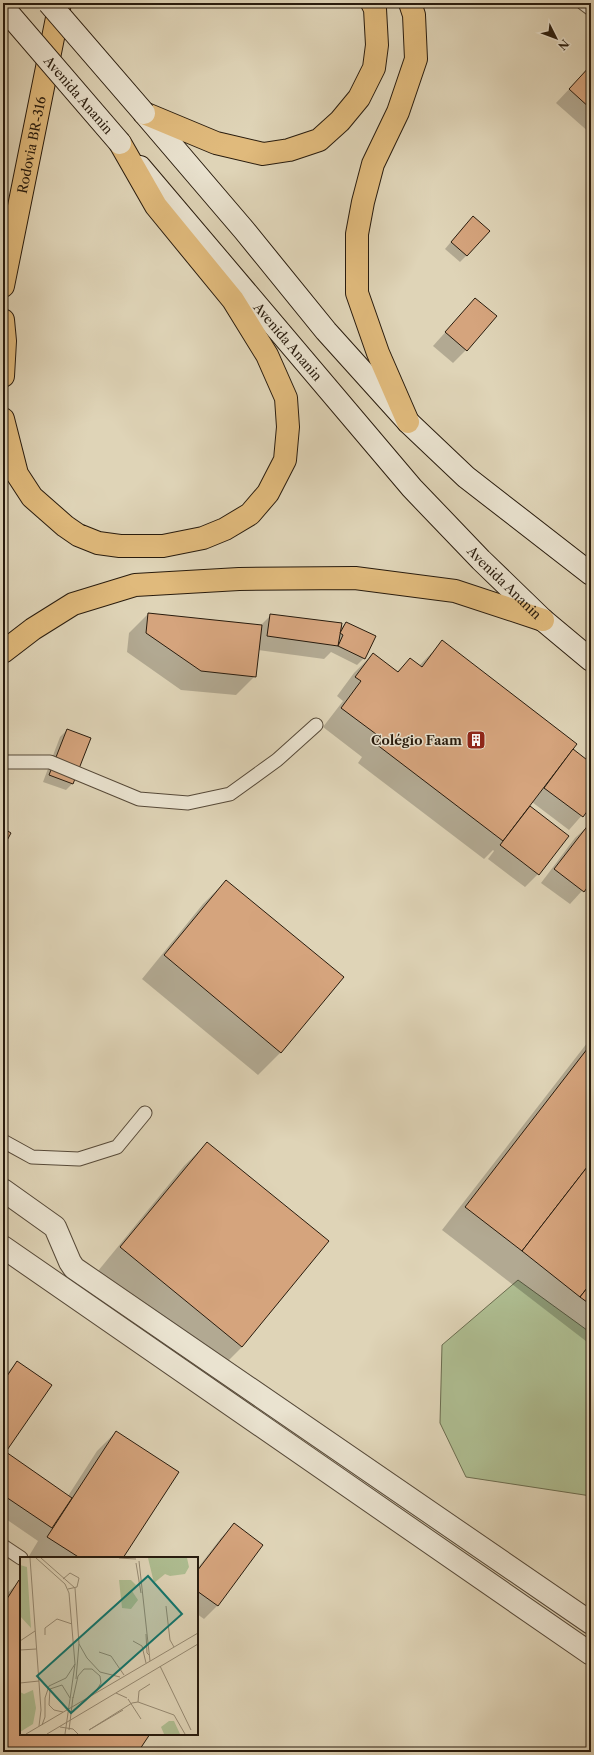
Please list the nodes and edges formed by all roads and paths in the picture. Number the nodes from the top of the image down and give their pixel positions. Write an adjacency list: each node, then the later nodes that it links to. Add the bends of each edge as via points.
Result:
1 (49, 3): 8 (main road, bridge)
2 (60, 3): 10 (highway, Rodovia BR-316)
3 (372, 3): 8 (highway, via 375,10 377,45 374,68 359,98 340,121 319,140 289,150 263,154 216,143)
4 (410, 3): 14 (highway, via 414,15 416,59 398,112 373,164 357,234 357,293 378,353)
5 (583, 3): 7 (lane)
6 (3, 7): 9 (main road, Avenida Ananin, bridge)
7 (591, 9)
8 (144, 113): 14 (main road, via 326,331)
9 (120, 143): 13 (highway, via 156,206 233,300 267,355 286,398 288,427 285,460 268,492 250,514 225,529 203,538 163,546 98,543 78,535 65,526 32,497 17,474); 16 (main road, Avenida Ananin, via 412,488)
10 (3, 286)
11 (3, 320): 12 (highway)
12 (3, 376)
13 (3, 419)
14 (408, 422): 15 (main road, via 466,477)
15 (591, 574)
16 (543, 620): 17 (highway, via 455,591 355,578 239,579 135,585 73,604 32,629); 18 (main road, Avenida Ananin)
17 (3, 652)
18 (591, 660)
19 (316, 724): 20 (lane, via 277,760 230,794 188,803 139,799 50,762)
20 (3, 762)
21 (145, 1113): 22 (lane, via 117,1147 79,1159 32,1157)
22 (3, 1141)
23 (3, 1190): 25 (main road, via 55,1227)
24 (3, 1247): 26 (main road)
25 (74, 1268): 26 (main road); 29 (main road)
26 (61, 1287): 30 (main road)
27 (3, 1546): 28 (lane)
28 (20, 1557)
29 (591, 1623)
30 (591, 1654)

